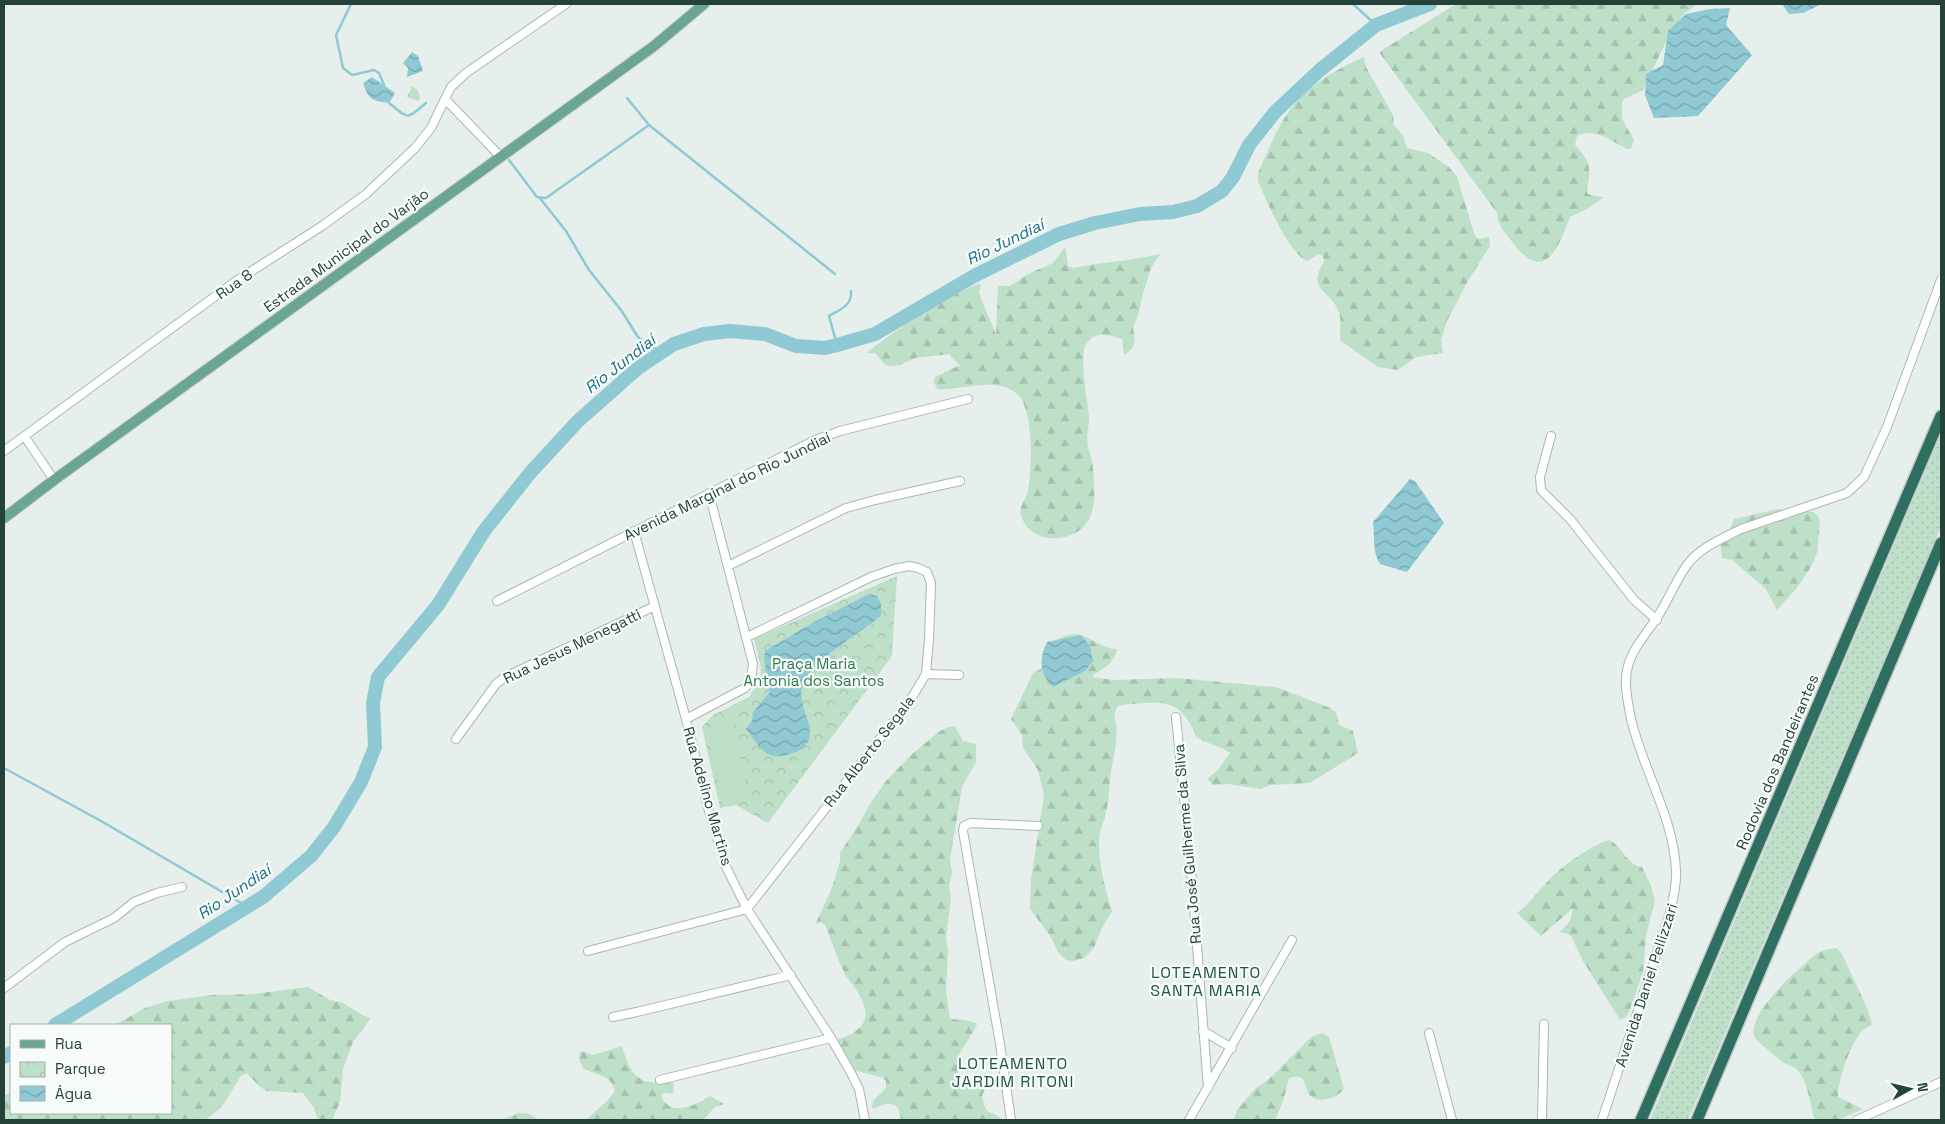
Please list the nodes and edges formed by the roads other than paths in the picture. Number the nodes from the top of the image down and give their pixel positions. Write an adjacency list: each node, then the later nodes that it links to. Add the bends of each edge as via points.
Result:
1 (566, 4): 3 (street, Rua 8, via 466,74 451,87)
2 (704, 4): 4 (main road, Estrada Municipal do Varjão, via 654,46)
3 (445, 99): 4 (street); 9 (street, Rua 8, via 415,148 366,194 236,281)
4 (501, 157): 11 (main road, Estrada Municipal do Varjão)
5 (1941, 280): 20 (street, Avenida Daniel Pellizzari, via 1887,427 1864,477 1848,493 1741,529 1698,554 1687,564)
6 (968, 399): 13 (street, Avenida Marginal do Rio Jundiaí, via 814,440)
7 (1941, 416): 49 (highway, Rodovia dos Bandeirantes)
8 (1551, 436): 20 (street, via 1540,477 1541,490 1570,519 1634,600)
9 (25, 437): 10 (street, Rua 8); 11 (street)
10 (4, 451)
11 (54, 480): 14 (main road, Estrada Municipal do Varjão)
12 (960, 481): 17 (street, via 846,508)
13 (709, 493): 15 (street, Avenida Marginal do Rio Jundiaí); 17 (street)
14 (4, 518)
15 (634, 531): 18 (street, Avenida Marginal do Rio Jundiaí); 19 (street, Rua Adelino Martins)
16 (1941, 543): 50 (highway)
17 (728, 566): 21 (street)
18 (497, 601)
19 (655, 606): 25 (street, Rua Adelino Martins); 26 (street, Rua Jesus Menegatti, via 505,676)
20 (1657, 620): 48 (street, Avenida Daniel Pellizzari, via 1630,657 1626,682 1636,742 1674,851 1675,894)
21 (746, 637): 22 (street, Rua Alberto Segala, via 871,577 909,566 926,572 930,577 932,592); 25 (street, via 753,664 751,680 745,688)
22 (926, 674): 23 (street); 29 (street, Rua Alberto Segala, via 911,699)
23 (959, 675)
24 (1176, 717): 36 (street, Rua José Guilherme da Silva)
25 (686, 719): 29 (street, Rua Adelino Martins, via 721,854)
26 (456, 739)
27 (1038, 826): 44 (street, via 971,823 964,826 963,832)
28 (182, 888): 33 (street, via 134,902 114,918 64,942)
29 (747, 908): 31 (street); 32 (street, Rua Adelino Martins)
30 (1292, 940): 39 (street)
31 (588, 951)
32 (791, 975): 34 (street); 38 (street, Rua Adelino Martins)
33 (4, 988)
34 (613, 1016)
35 (1544, 1024): 47 (street)
36 (1203, 1031): 39 (street); 42 (street, Rua José Guilherme da Silva)
37 (1429, 1033): 46 (street)
38 (831, 1038): 40 (street); 43 (street, Rua Adelino Martins, via 859,1089)
39 (1232, 1048): 42 (street)
40 (660, 1080)
41 (1941, 1082): 51 (street)
42 (1208, 1088): 45 (street)
43 (866, 1120)
44 (1011, 1120)
45 (1190, 1120)
46 (1452, 1120)
47 (1542, 1120)
48 (1602, 1120)
49 (1641, 1120)
50 (1697, 1120)
51 (1857, 1120)

